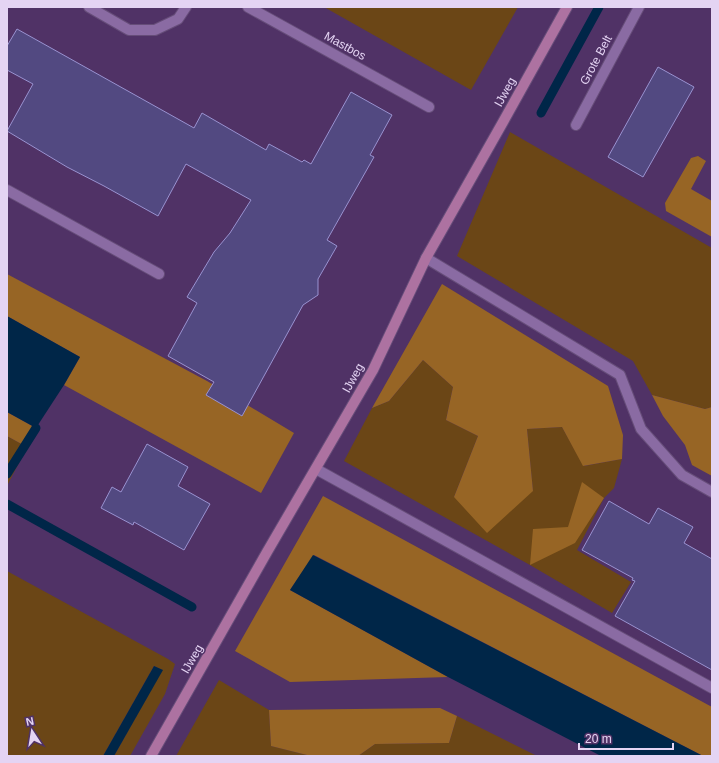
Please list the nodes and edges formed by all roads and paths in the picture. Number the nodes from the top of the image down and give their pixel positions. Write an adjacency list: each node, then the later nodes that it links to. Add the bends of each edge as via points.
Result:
1 (89, 7): 2 (street, via 129,30 155,30 178,18)
2 (186, 7)
3 (248, 7): 6 (street, Mastbos)
4 (567, 7): 9 (street, IJweg)
5 (639, 7): 7 (street, Grote Belt)
6 (429, 107)
7 (576, 125)
8 (7, 190): 10 (street)
9 (426, 258): 11 (street, IJweg, via 373,370); 12 (street, via 620,375 641,429 682,475)
10 (159, 274)
11 (316, 469): 13 (street); 14 (street, IJweg)
12 (712, 492)
13 (712, 688)
14 (151, 756)

